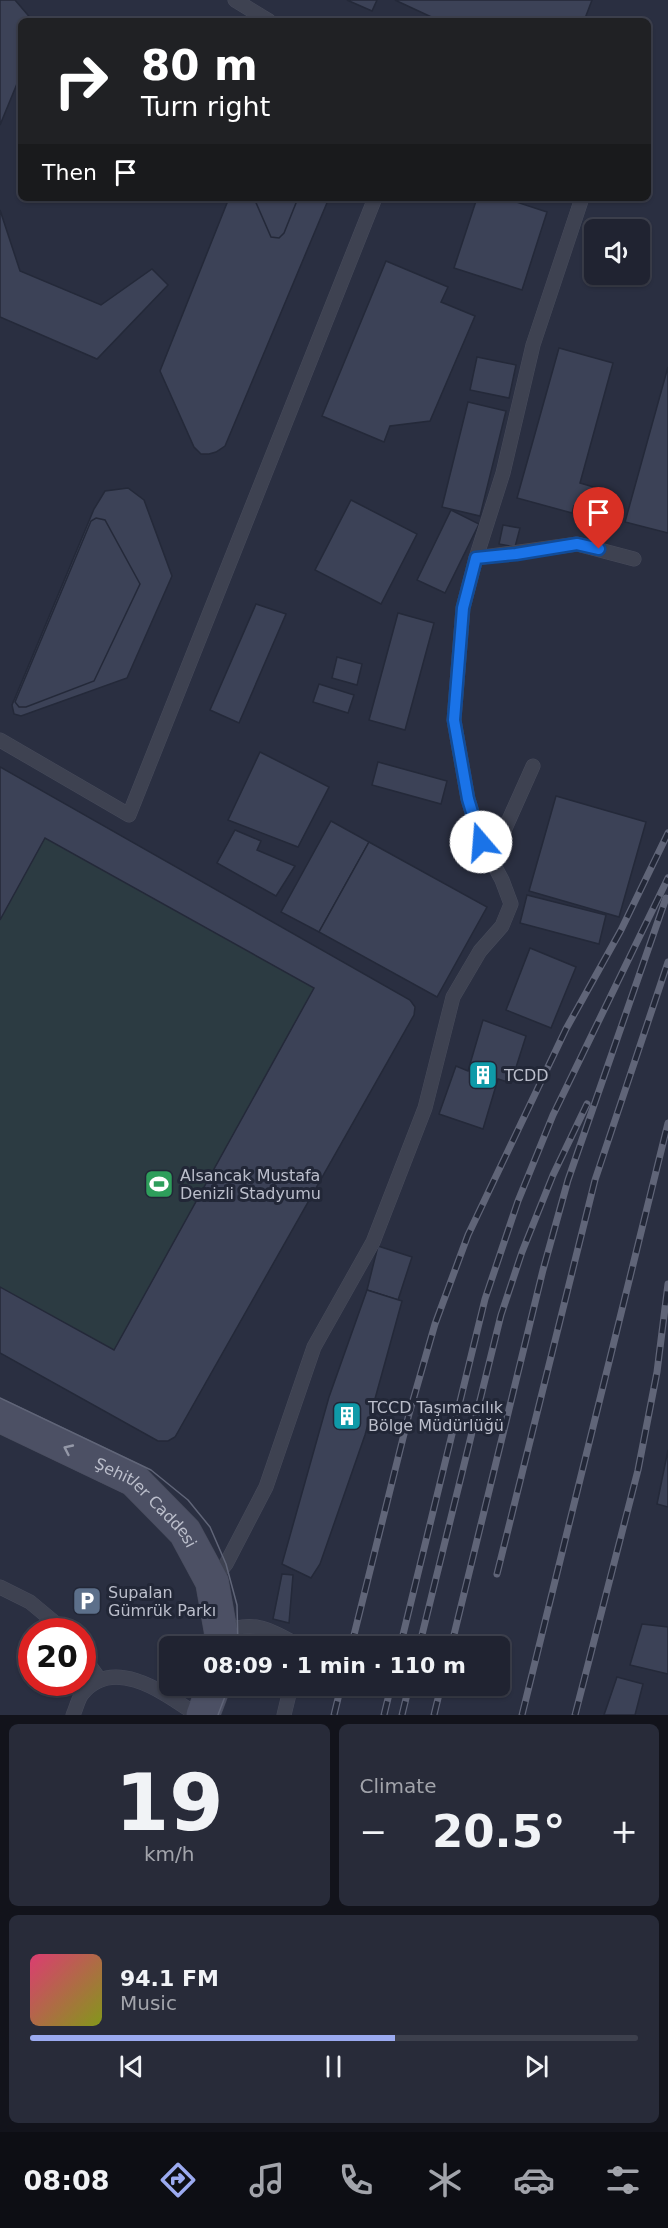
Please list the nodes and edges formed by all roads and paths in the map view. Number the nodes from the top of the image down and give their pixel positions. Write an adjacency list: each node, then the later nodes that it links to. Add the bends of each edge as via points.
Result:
1 (235, 0): 2 (lane)
2 (264, 18)
3 (374, 201): 7 (lane, via 129,815)
4 (581, 201): 5 (lane, via 533,345 503,473)
5 (476, 558): 6 (lane, via 577,544); 9 (lane, via 463,608 454,720 468,799 481,842)
6 (634, 559)
7 (0, 740)
8 (532, 766): 9 (lane)
9 (491, 860): 11 (lane, via 511,904 502,926 480,951 453,997 425,1108 373,1242 314,1347 266,1487 226,1564)
10 (0, 1416): 11 (street, Şehitler Caddesi, one-way to 10, via 185,1532 134,1480)
11 (212, 1582): 14 (street, Şehitler Caddesi)
12 (0, 1587): 13 (lane, via 30,1602)
13 (49, 1618)
14 (219, 1636)
15 (225, 1636): 16 (lane, via 238,1626 269,1629)
16 (282, 1636)
17 (96, 1674): 18 (lane)
18 (100, 1680): 21 (lane, via 82,1694); 22 (lane, via 121,1675 160,1690)
19 (210, 1696): 23 (street)
20 (289, 1696): 24 (lane)
21 (73, 1715)
22 (197, 1715)
23 (202, 1715)
24 (284, 1715)

